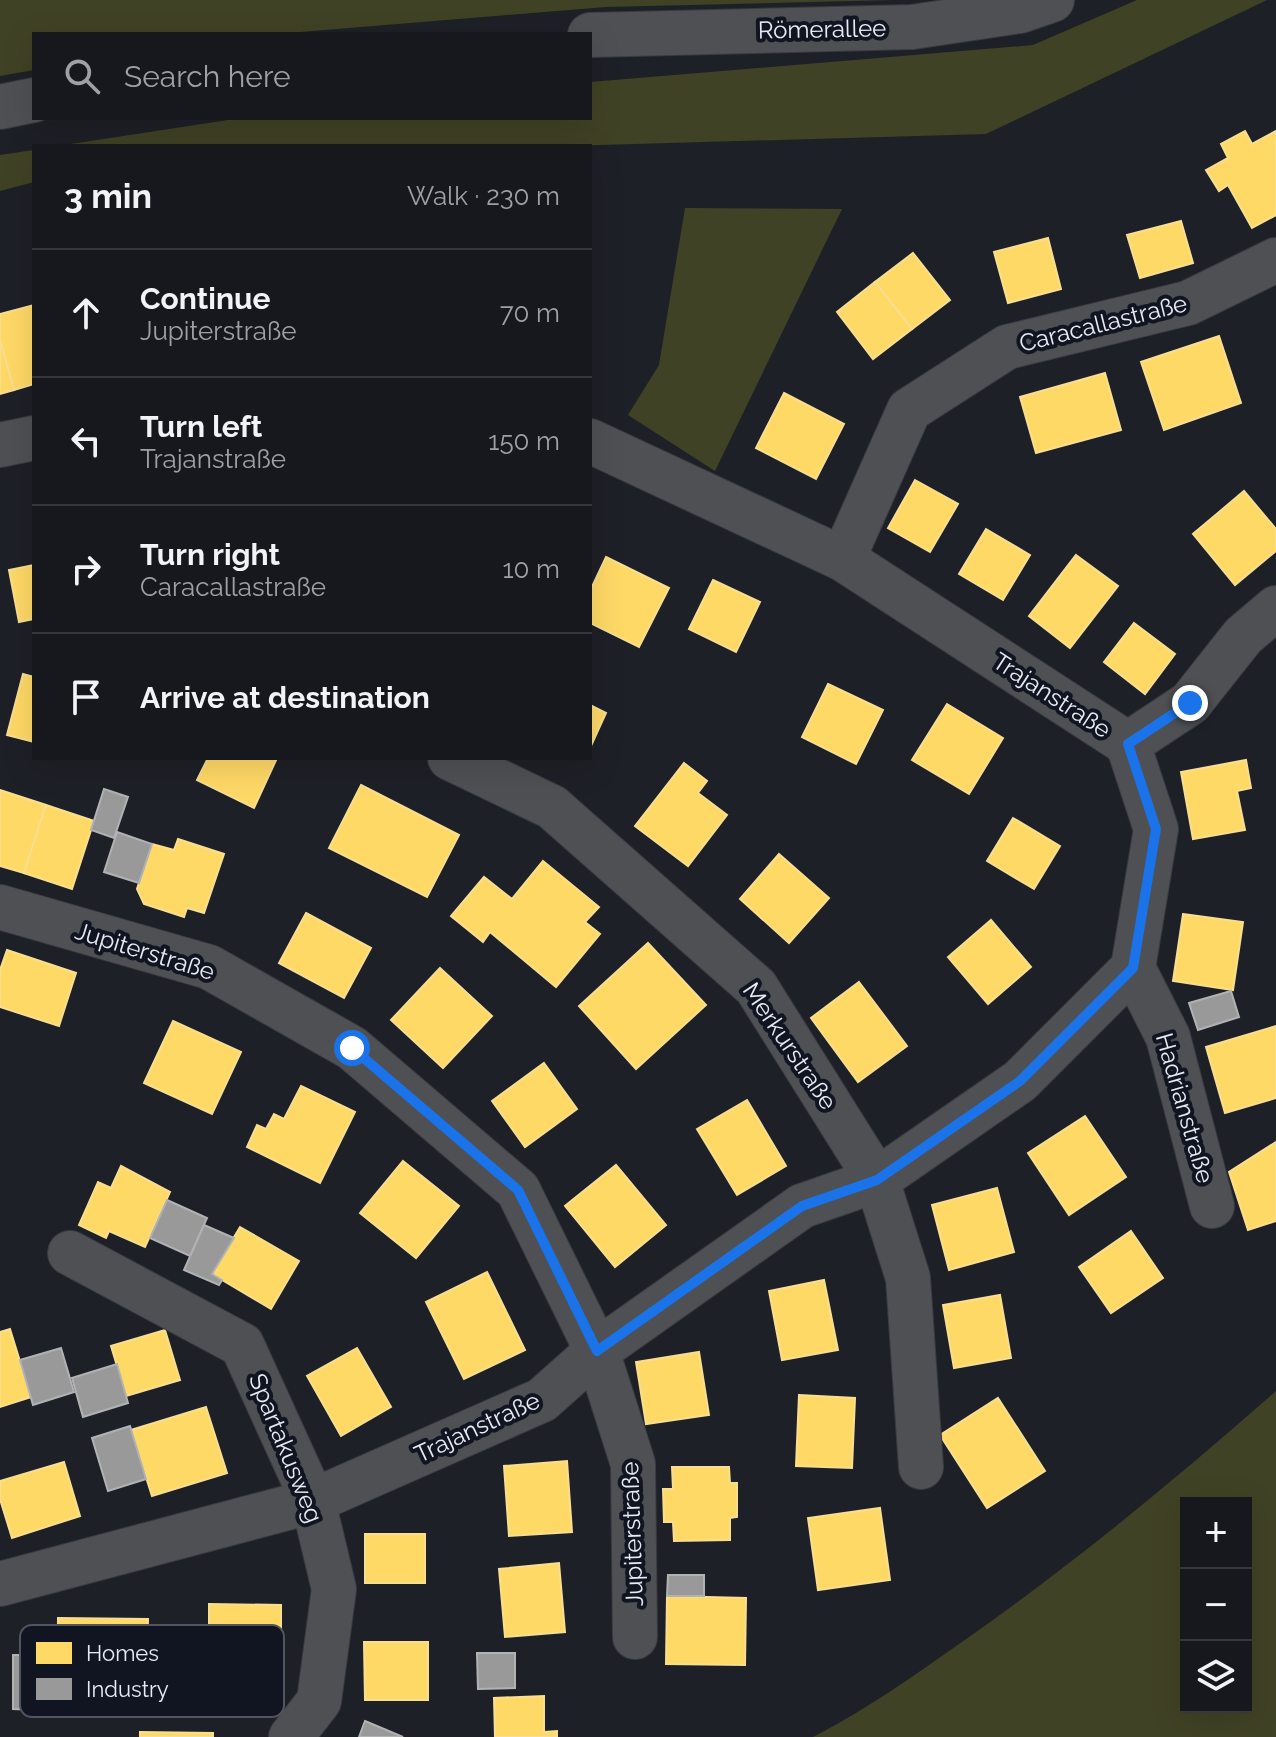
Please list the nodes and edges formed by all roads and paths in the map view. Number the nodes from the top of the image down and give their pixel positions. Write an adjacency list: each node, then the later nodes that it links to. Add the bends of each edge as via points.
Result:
1 (1052, 0): 2 (street, Römerallee, via 1020,11 912,27)
2 (592, 35)
3 (32, 100): 4 (street)
4 (0, 107)
5 (1276, 260): 9 (street, Caracallastraße, via 1188,303 1007,347 909,410)
6 (32, 438): 8 (street)
7 (592, 442): 9 (street, Trajanstraße)
8 (0, 445)
9 (843, 559): 11 (street, Trajanstraße)
10 (1276, 608): 11 (street, via 1243,636 1190,703)
11 (1128, 744): 14 (street, Trajanstraße, via 1156,829)
12 (454, 760): 15 (street, Merkurstraße, via 552,807 756,987)
13 (0, 907): 18 (street, Jupiterstraße, via 209,967 352,1048 518,1190)
14 (1133, 968): 15 (street, Trajanstraße, via 1020,1081); 16 (street, Hadrianstraße, via 1168,1037)
15 (877, 1180): 18 (street, Trajanstraße, via 802,1206); 19 (street, Merkurstraße, via 908,1278)
16 (1212, 1206)
17 (70, 1253): 20 (street, Spartakusweg, via 242,1345)
18 (597, 1351): 20 (street, Trajanstraße, via 542,1400); 22 (street, Jupiterstraße, via 633,1464)
19 (921, 1467)
20 (313, 1501): 21 (street, Trajanstraße); 23 (street, Spartakusweg, via 334,1589 319,1701)
21 (0, 1584)
22 (635, 1637)
23 (291, 1737)

